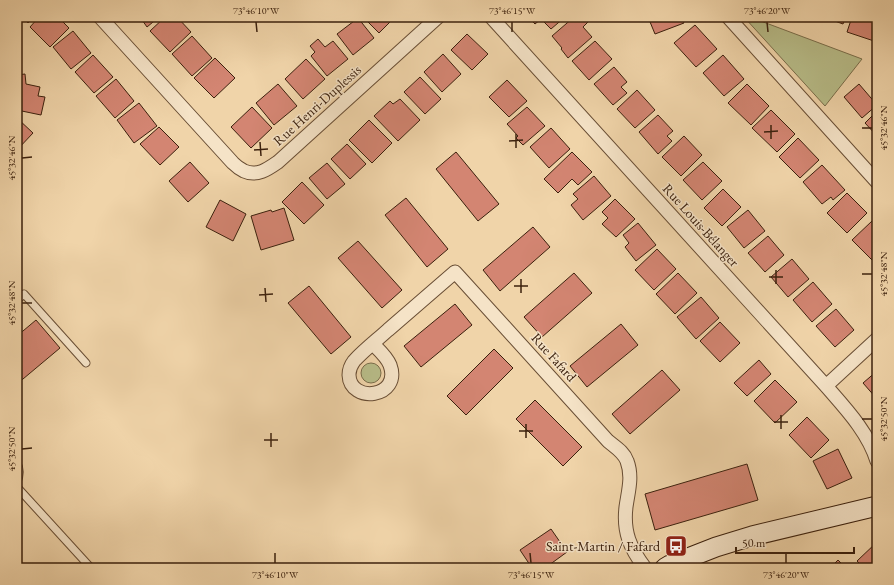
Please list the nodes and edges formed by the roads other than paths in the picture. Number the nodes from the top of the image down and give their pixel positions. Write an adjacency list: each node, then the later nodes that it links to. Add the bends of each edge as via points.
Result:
1 (100, 17): 2 (street, Rue Henri-Duplessis, via 233,164 245,171 257,173 278,162)
2 (438, 17)
3 (490, 17): 10 (street, Rue Louis-Bélanger)
4 (728, 17): 5 (street)
5 (877, 182)
6 (17, 300): 9 (lane, via 24,294)
7 (877, 340): 10 (street)
8 (373, 344): 17 (street, Rue Fafard, via 455,272 627,460 630,486 625,528 630,545)
9 (86, 363)
10 (826, 386): 11 (street, Rue Louis-Bélanger, via 857,423)
11 (877, 461)
12 (17, 463): 13 (lane, via 20,473)
13 (17, 482)
14 (17, 487): 16 (lane)
15 (877, 506): 18 (main road, via 752,536)
16 (91, 568)
17 (645, 568)
18 (665, 568)

